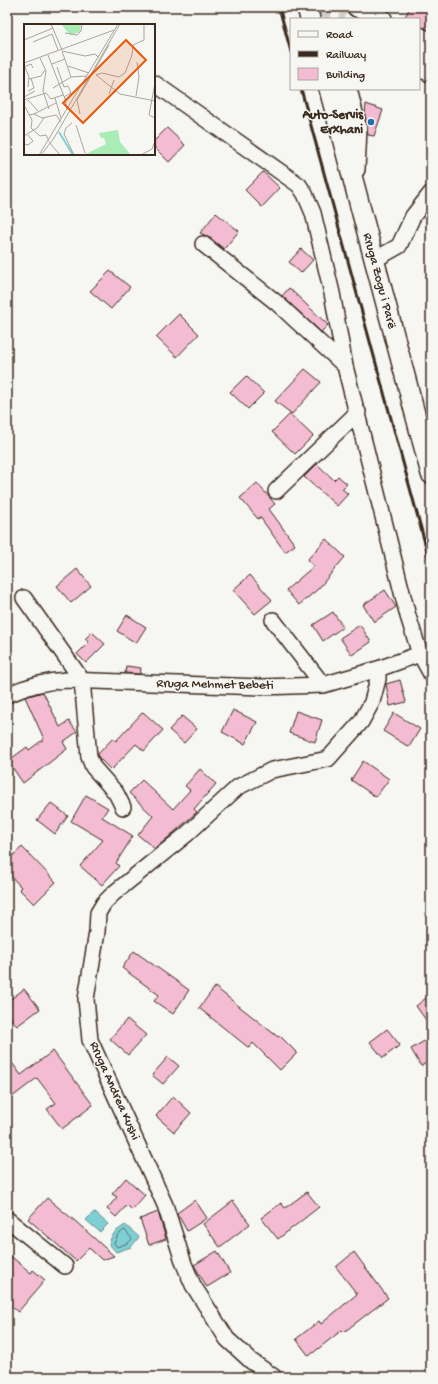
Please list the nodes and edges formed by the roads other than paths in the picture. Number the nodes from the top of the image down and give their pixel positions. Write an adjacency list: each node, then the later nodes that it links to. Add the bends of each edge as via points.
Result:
1 (307, 7): 3 (main road)
2 (357, 7): 4 (main road)
3 (310, 18)
4 (380, 18)
5 (420, 38): 6 (main road)
6 (431, 43)
7 (420, 53): 8 (street)
8 (431, 58)
9 (420, 67): 10 (main road)
10 (431, 72)
11 (155, 84): 18 (street, via 294,181 305,194 313,213 332,293)
12 (329, 90): 14 (main road, Rruga Zogu i Parë)
13 (347, 90): 14 (main road, via 357,129)
14 (353, 184): 17 (main road, Rruga Zogu i Parë)
15 (431, 193): 17 (street, via 413,216 399,246)
16 (202, 244): 18 (street, via 277,303)
17 (374, 260): 20 (main road, Rruga Zogu i Parë)
18 (345, 366): 19 (street)
19 (358, 412): 21 (street); 24 (street, via 408,616)
20 (431, 474)
21 (276, 492)
22 (24, 598): 27 (street)
23 (273, 620): 28 (street)
24 (420, 654): 25 (street, Rruga Mehmet Bebeti); 26 (street)
25 (378, 670): 28 (street, Rruga Mehmet Bebeti); 33 (street, Rruga Andrea Kushi, via 372,702 361,722 328,759 272,770 238,787 187,834 114,893 98,913 86,999 90,1040 165,1205 193,1285 227,1338 251,1361)
26 (431, 674)
27 (82, 680): 28 (street, Rruga Mehmet Bebeti, via 262,687); 29 (street, Rruga Mehmet Bebeti, via 48,681 26,686); 30 (street, via 92,767 116,793)
28 (323, 685)
29 (7, 695)
30 (124, 807)
31 (7, 1219): 32 (street)
32 (65, 1266)
33 (274, 1377)

